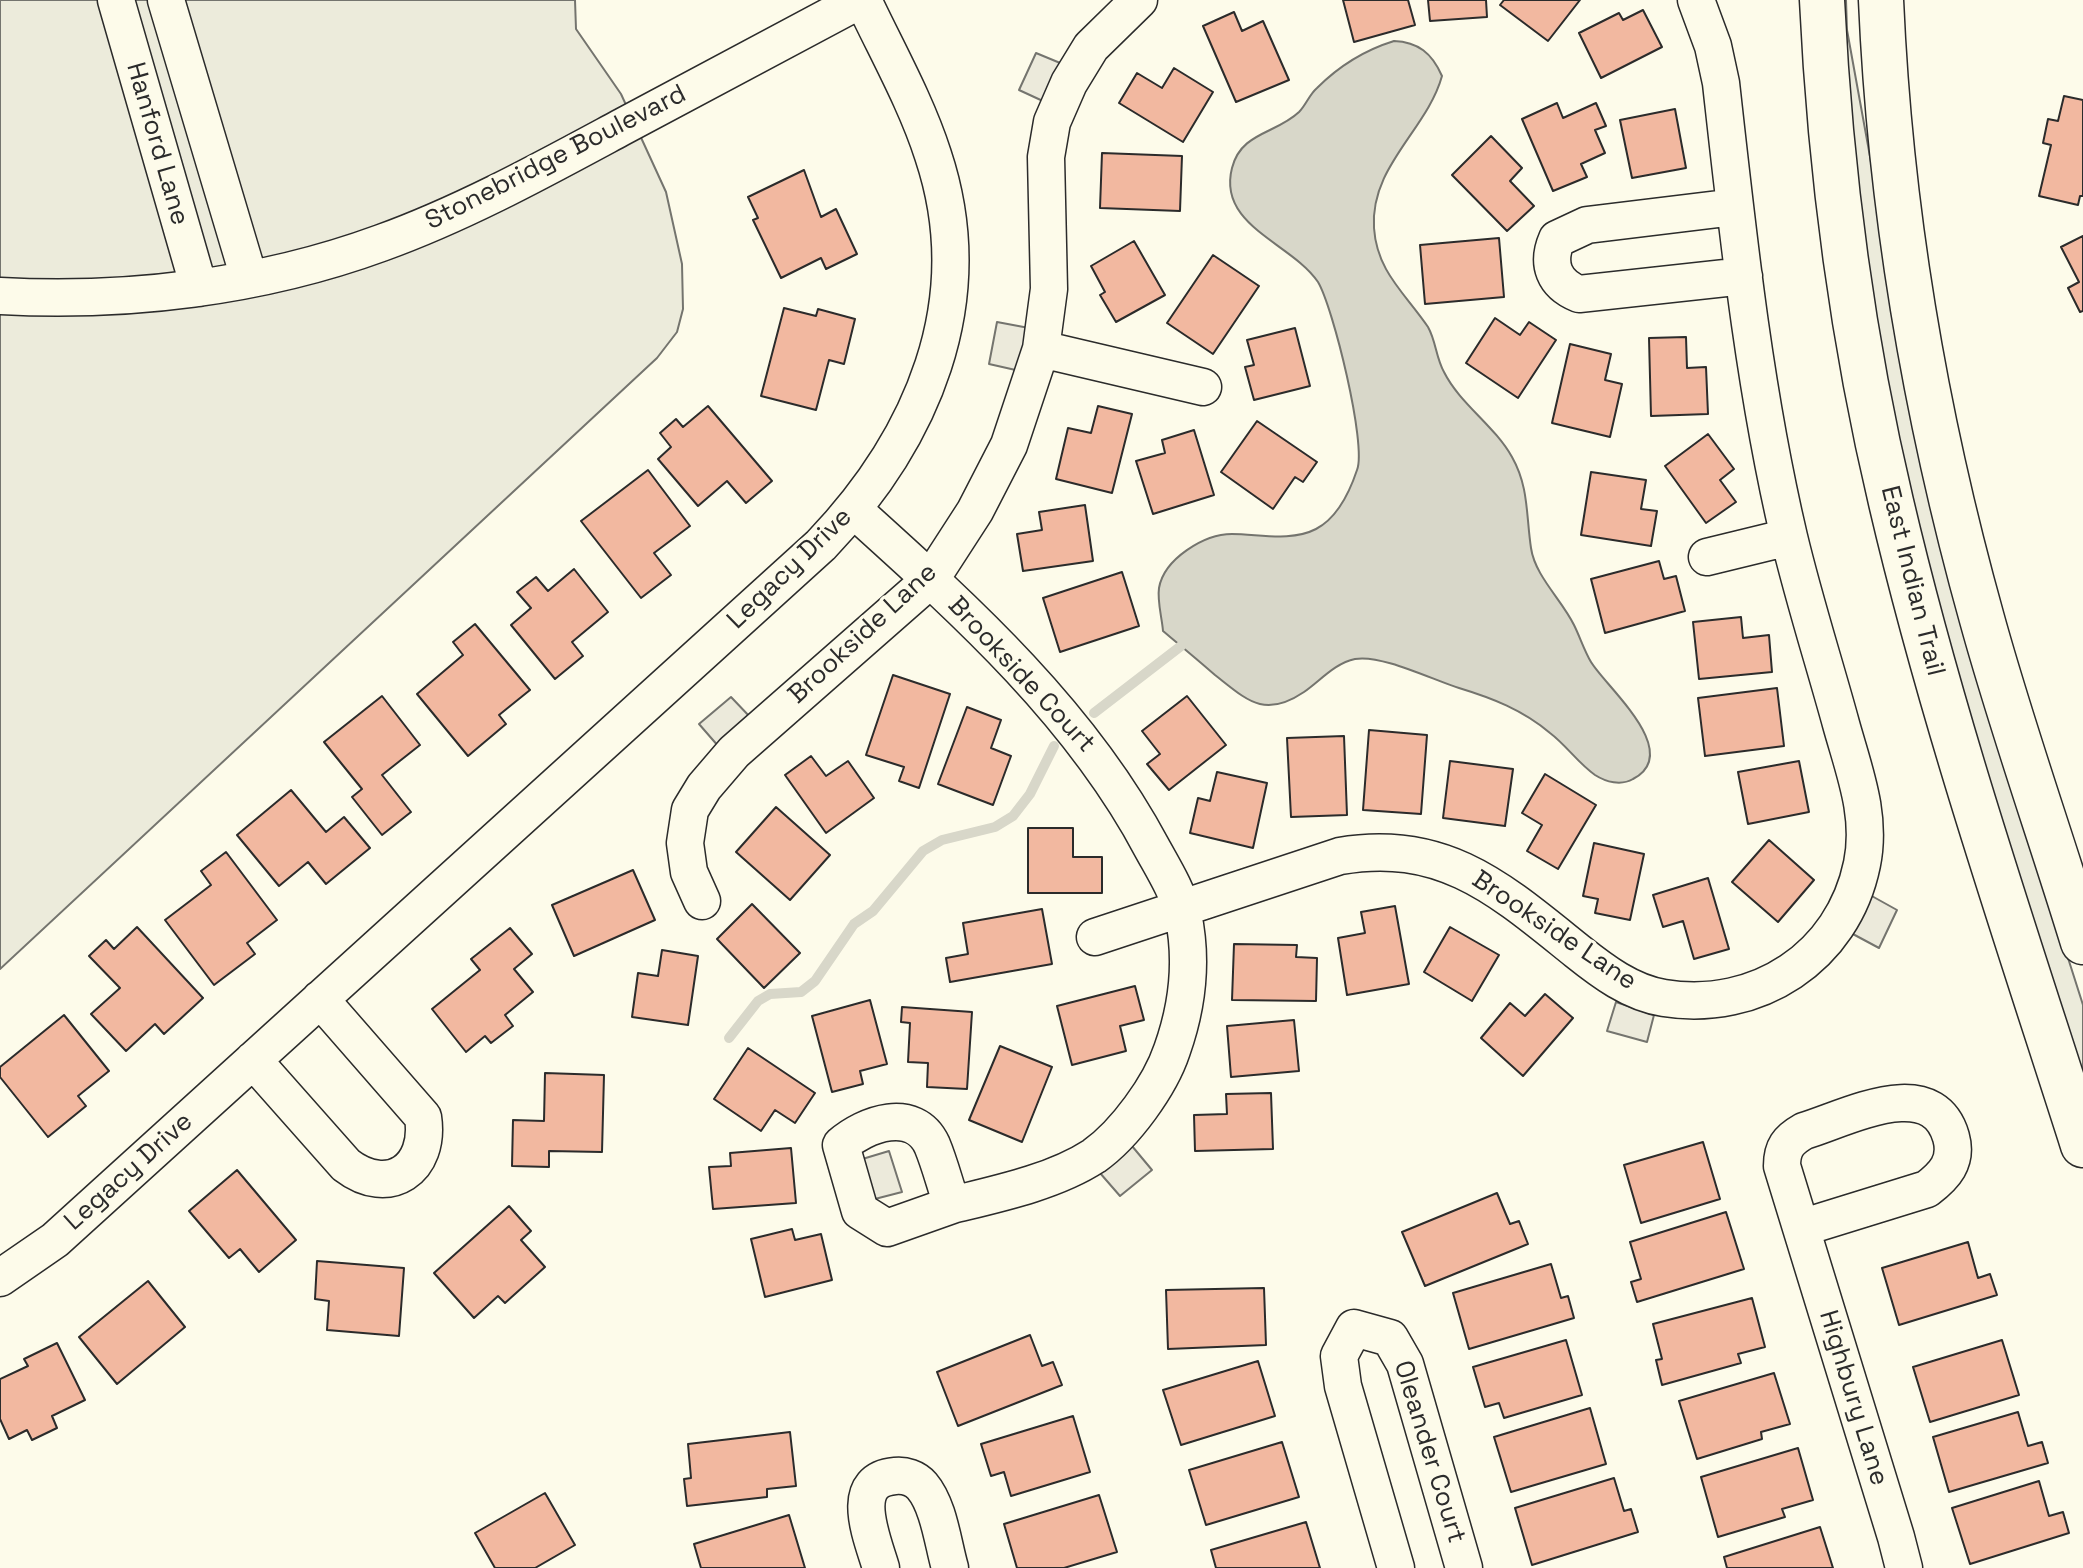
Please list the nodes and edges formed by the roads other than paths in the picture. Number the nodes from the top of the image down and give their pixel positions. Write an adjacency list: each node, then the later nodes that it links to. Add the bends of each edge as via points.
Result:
1 (116, 0): 11 (street, Hanford Lane)
2 (166, 0): 10 (street, Hanford Lane)
3 (861, 0): 10 (street, Stonebridge Boulevard, via 466,209 368,247); 15 (street, Legacy Drive, via 930,146 949,245 948,297 928,388 893,456)
4 (1139, 0): 13 (street, Brookside Lane, via 1091,47 1052,122 1046,157 1049,289)
5 (1696, 0): 8 (street, Brookside Lane, via 1721,83)
6 (1822, 0): 25 (main road, East Indian Trail, via 1842,224 1890,499 1938,683)
7 (1881, 0): 22 (main road, via 1905,247 1950,487 1993,658)
8 (1735, 207): 9 (street, Brookside Lane); 9 (street, via 1587,225 1557,239 1551,265 1565,288 1579,294)
9 (1744, 276): 16 (street, Brookside Lane)
10 (249, 278): 11 (street, Stonebridge Boulevard)
11 (199, 288): 12 (street, Stonebridge Boulevard, via 97,297)
12 (0, 296)
13 (1041, 349): 14 (street); 18 (street, Brookside Lane, via 1009,445)
14 (1203, 387)
15 (854, 510): 18 (street, Brookside Court); 23 (street, Legacy Drive)
16 (1789, 537): 17 (street); 20 (street, Brookside Lane, via 1866,810 1862,863 1850,906 1833,936 1771,984 1731,998 1694,1001 1661,998 1626,986 1478,877 1452,864 1398,852 1340,856)
17 (1707, 557)
18 (931, 579): 19 (street, Brookside Lane, via 734,752 704,787 690,810 685,843 689,872); 20 (street, Brookside Court, via 1093,750 1134,813)
19 (702, 901)
20 (1182, 911): 21 (street, Brookside Lane); 26 (street, Brookside Court, via 1190,965 1183,1017 1167,1065 1140,1109 1094,1155 1018,1190)
21 (1095, 937)
22 (2083, 942)
23 (320, 999): 24 (street, Legacy Drive); 24 (street, via 423,1117 422,1154 411,1167 396,1177 361,1176)
24 (253, 1060): 28 (street, Legacy Drive, via 55,1240)
25 (2083, 1145)
26 (952, 1205)
27 (1801, 1228): 27 (street, Highbury Lane, via 1927,1189 1939,1180 1950,1167 1953,1151 1938,1114 1927,1104 1900,1102 1790,1139 1782,1166); 33 (street, Highbury Lane)
28 (0, 1278)
29 (881, 1568): 30 (street, via 865,1505 869,1489 880,1479 907,1476 930,1499)
30 (950, 1568)
31 (1396, 1568): 32 (street, Oleander Court, via 1343,1386 1339,1356 1354,1328 1390,1338 1405,1364)
32 (1464, 1568)
33 (1904, 1568)

